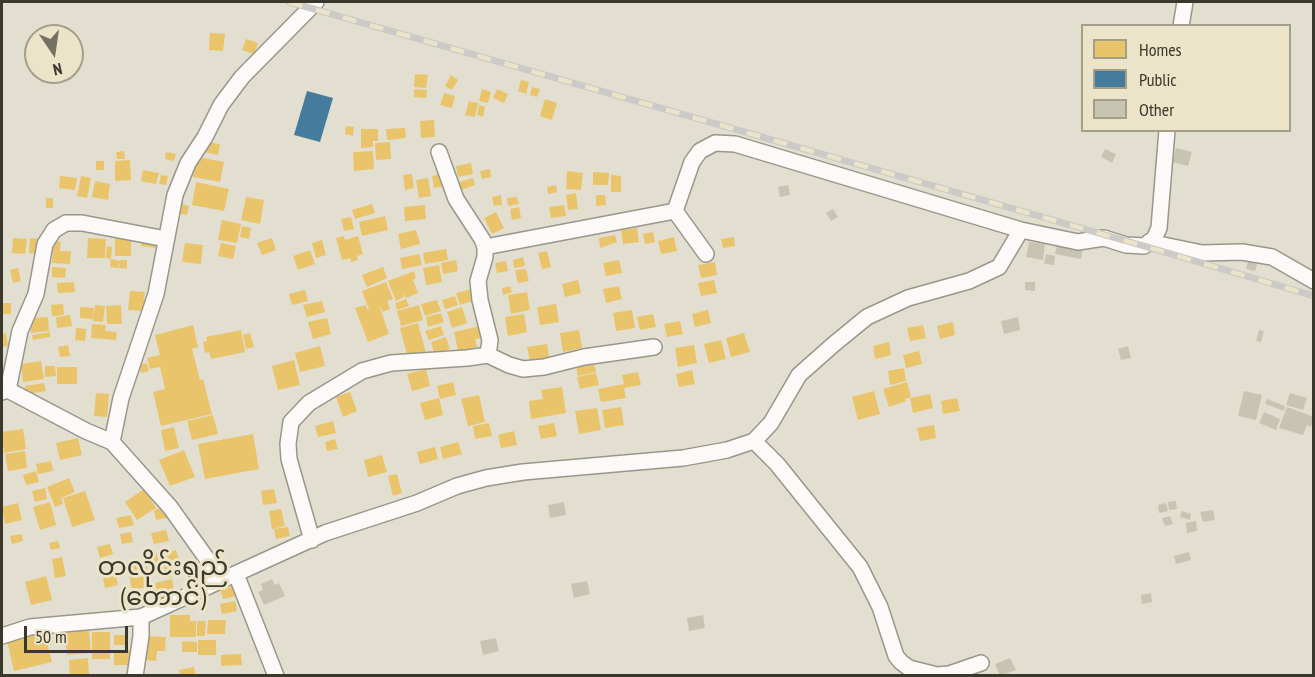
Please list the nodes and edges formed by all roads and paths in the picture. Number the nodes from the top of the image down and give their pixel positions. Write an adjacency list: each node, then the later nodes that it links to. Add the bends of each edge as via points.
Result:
1 (316, 2): 8 (street, via 242,77 221,105 188,163 175,195)
2 (1185, 2): 3 (street)
3 (1181, 24)
4 (1167, 132): 9 (street, via 1159,228)
5 (440, 152): 10 (street, via 456,199)
6 (675, 211): 7 (street, via 692,162 700,151 715,143 735,144); 10 (street); 11 (street)
7 (1021, 230): 9 (street, via 1078,242 1104,238 1136,247); 16 (street, via 999,267 969,281 908,298 867,318 800,375 771,423)
8 (166, 239): 15 (street, via 82,223 66,223 54,230 45,244 36,294 20,331); 17 (street, via 156,294)
9 (1149, 242): 12 (street, via 1202,253 1242,252 1272,258)
10 (485, 247): 14 (street, via 478,281 490,340)
11 (706, 254)
12 (1314, 281)
13 (654, 347): 14 (street, via 523,369)
14 (488, 355): 18 (street, via 391,363 362,370 309,403 291,422 288,444)
15 (5, 391): 17 (street)
16 (754, 441): 18 (street, via 683,458 486,478); 22 (street, via 860,567 901,663 938,675)
17 (112, 442): 19 (street)
18 (312, 540): 19 (street)
19 (230, 577): 20 (street); 24 (street)
20 (141, 617): 21 (street, via 30,627); 23 (street)
21 (2, 636)
22 (981, 663)
23 (135, 675)
24 (276, 675)

